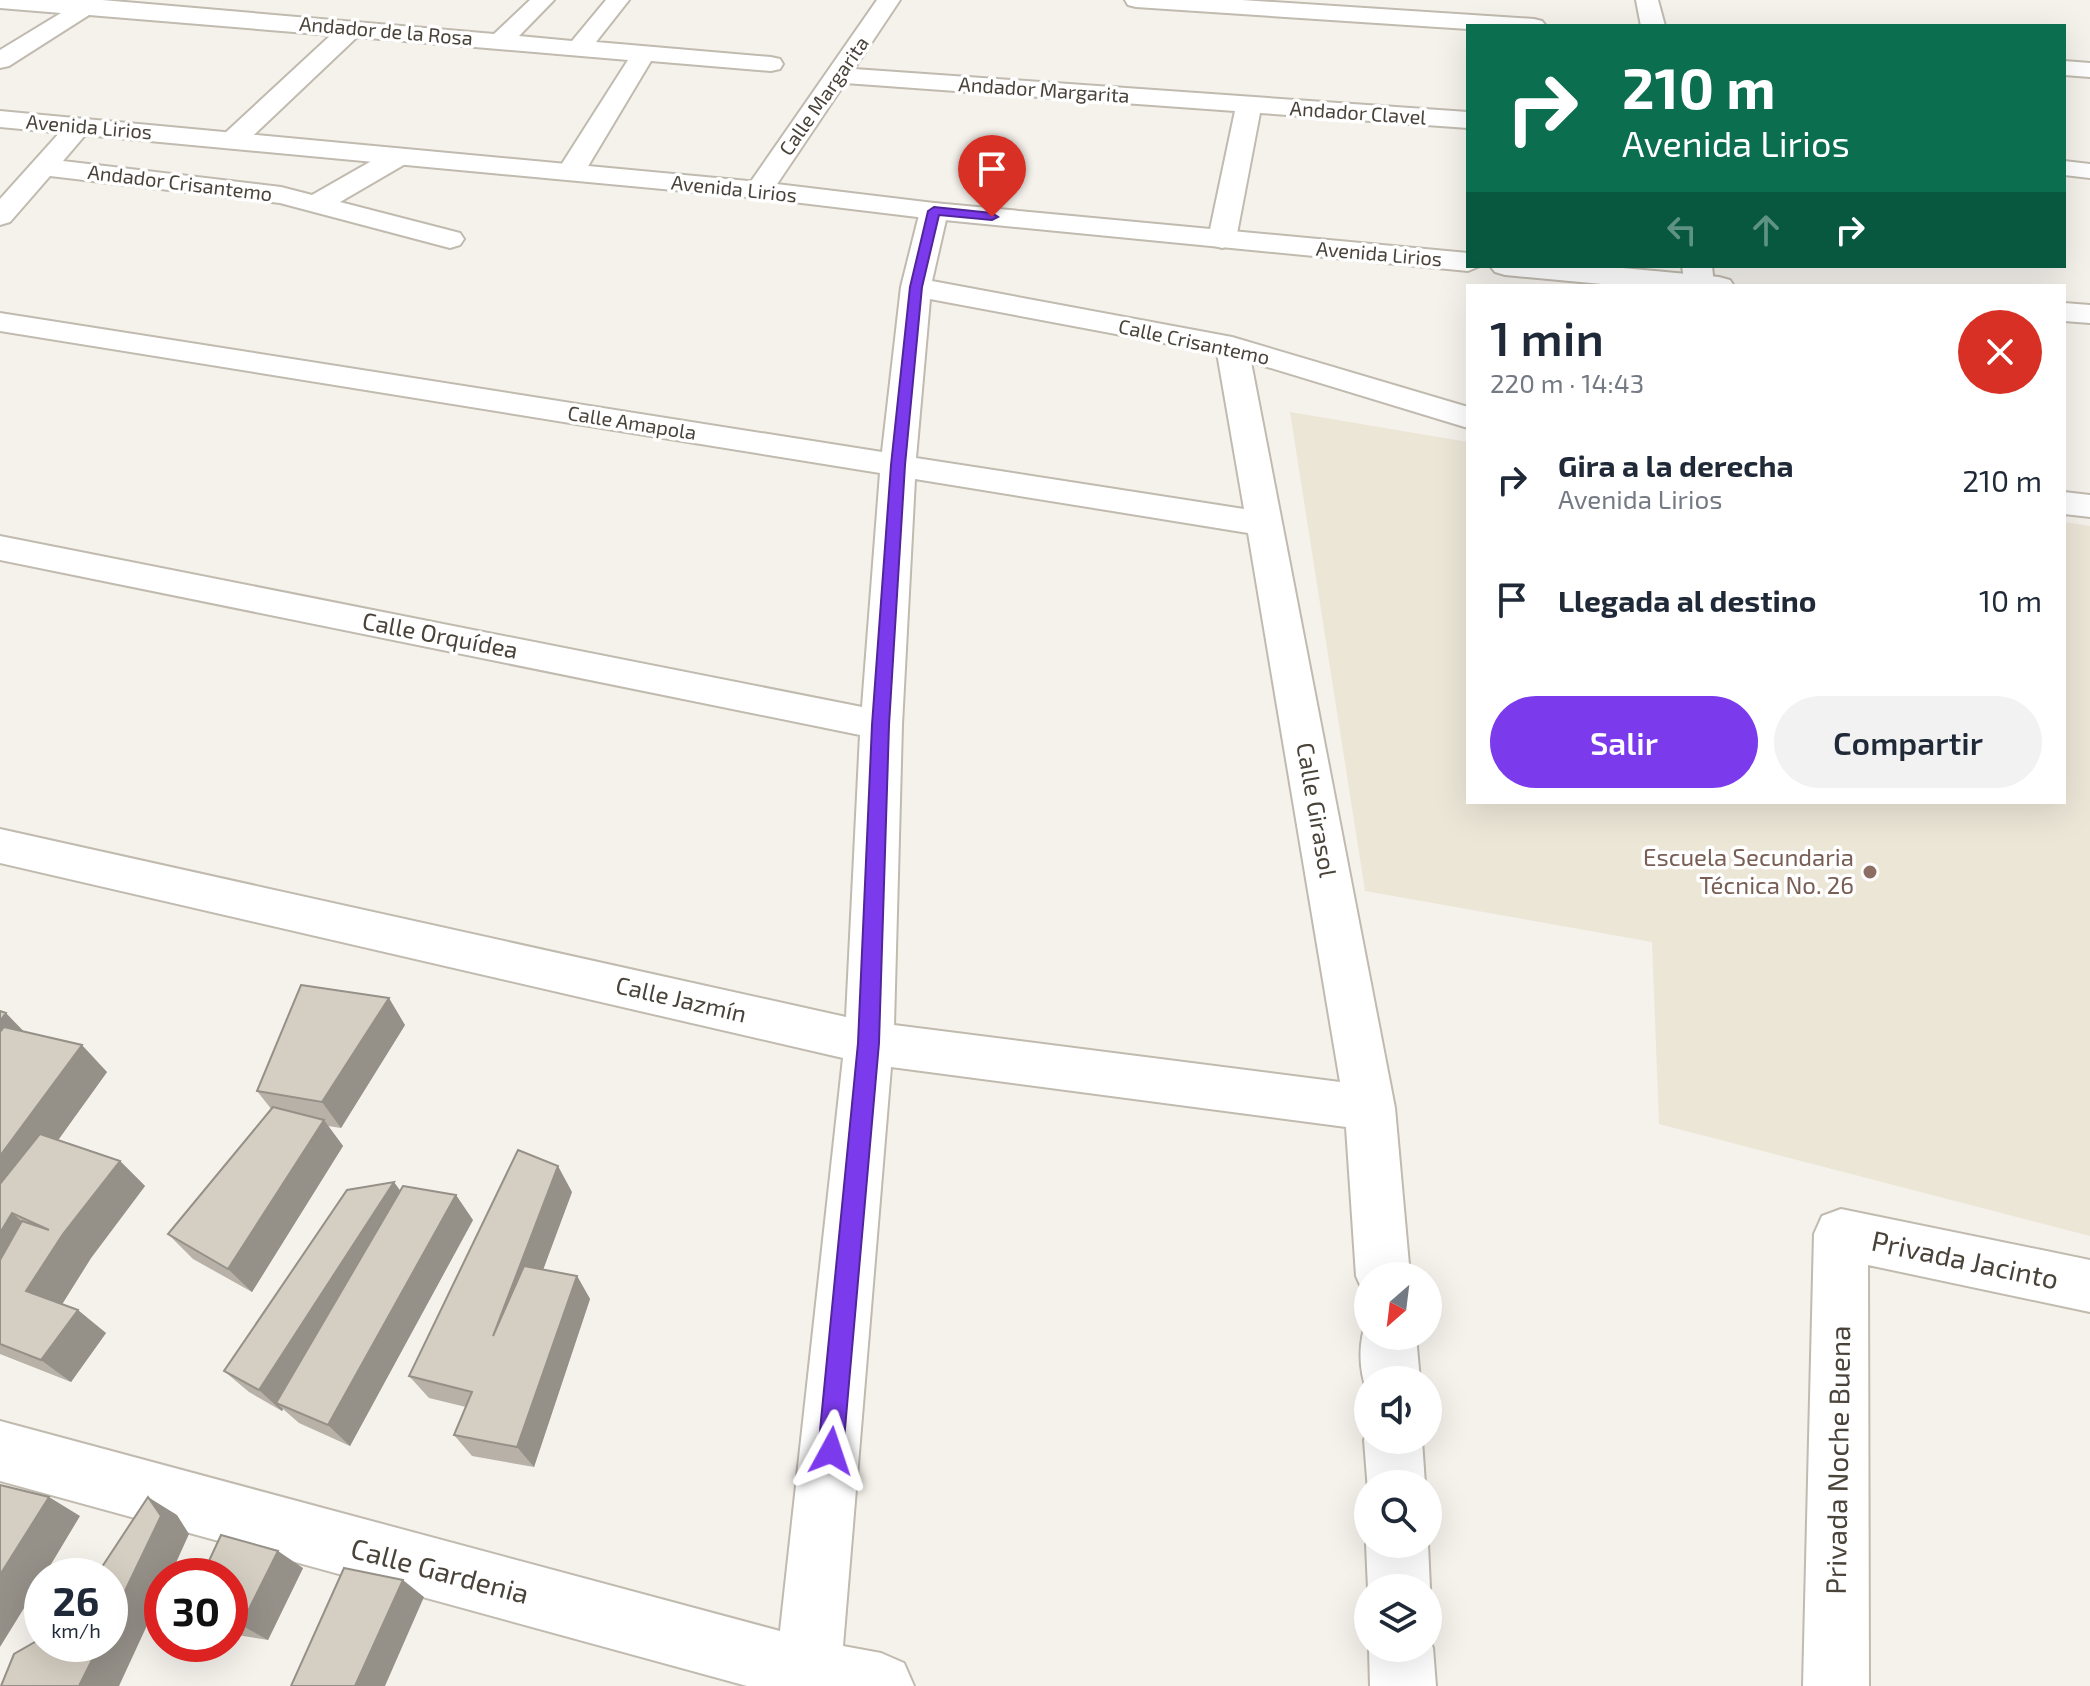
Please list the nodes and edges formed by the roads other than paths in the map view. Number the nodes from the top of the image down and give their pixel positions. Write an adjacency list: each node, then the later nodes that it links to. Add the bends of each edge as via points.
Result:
1 (543, 0): 12 (street)
2 (618, 0): 13 (street)
3 (889, 0): 19 (street, Calle Margarita)
4 (1136, 0): 8 (street)
5 (1647, 0): 10 (street)
6 (0, 1): 7 (street, Andador de la Rosa)
7 (92, 3): 11 (street, Andador de la Rosa); 15 (street)
8 (1272, 3): 9 (street)
9 (1511, 24)
10 (1653, 24)
11 (353, 28): 12 (street, Andador de la Rosa); 24 (street)
12 (501, 41): 13 (street, Andador de la Rosa)
13 (579, 48): 14 (street, Andador de la Rosa)
14 (644, 53): 16 (street, Andador de la Rosa); 29 (street)
15 (0, 61)
16 (771, 64)
17 (2066, 68): 18 (street)
18 (2090, 70)
19 (839, 75): 20 (street, Andador Margarita); 30 (street, Calle Margarita)
20 (1249, 106): 22 (street, Andador Clavel); 35 (street)
21 (0, 119): 23 (street, Avenida Lirios)
22 (1466, 120)
23 (79, 127): 24 (street, Avenida Lirios); 26 (street)
24 (232, 141): 25 (street, Avenida Lirios)
25 (398, 157): 29 (street, Avenida Lirios); 31 (street)
26 (44, 167): 31 (street, Andador Crisantemo, via 281,195); 33 (street)
27 (2066, 168): 28 (lane)
28 (2090, 171)
29 (570, 173): 30 (street, Avenida Lirios)
30 (759, 190): 32 (street, Avenida Lirios)
31 (316, 204): 34 (street, Andador Crisantemo)
32 (934, 211): 35 (street, Avenida Lirios); 39 (street)
33 (0, 216)
34 (450, 239)
35 (1222, 239): 36 (street, Avenida Lirios)
36 (1466, 262)
37 (1536, 268): 38 (street)
38 (1705, 279)
39 (916, 287): 43 (street, Calle Crisantemo); 45 (street)
40 (2066, 312): 41 (street)
41 (2090, 314)
42 (0, 322): 45 (street, Calle Amapola)
43 (1232, 346): 44 (street, Calle Crisantemo); 48 (street, Calle Girasol)
44 (1466, 417)
45 (898, 465): 48 (street, Calle Amapola); 50 (street)
46 (2066, 503): 47 (street)
47 (2090, 506)
48 (1264, 524): 53 (street, Calle Girasol)
49 (0, 548): 50 (street, Calle Orquídea)
50 (881, 725): 52 (street)
51 (0, 846): 52 (street, Calle Jazmín)
52 (869, 1043): 53 (street, Calle Jazmín); 59 (street)
53 (1370, 1108): 55 (street, Calle Girasol)
54 (1841, 1234): 56 (street, Privada Jacinto); 62 (street, Privada Noche Buena)
55 (1382, 1262)
56 (2090, 1286)
57 (0, 1451): 59 (street, Calle Gardenia)
58 (1402, 1662): 61 (street)
59 (809, 1679): 60 (street, Calle Gardenia)
60 (881, 1686)
61 (1403, 1686)
62 (1836, 1686)

